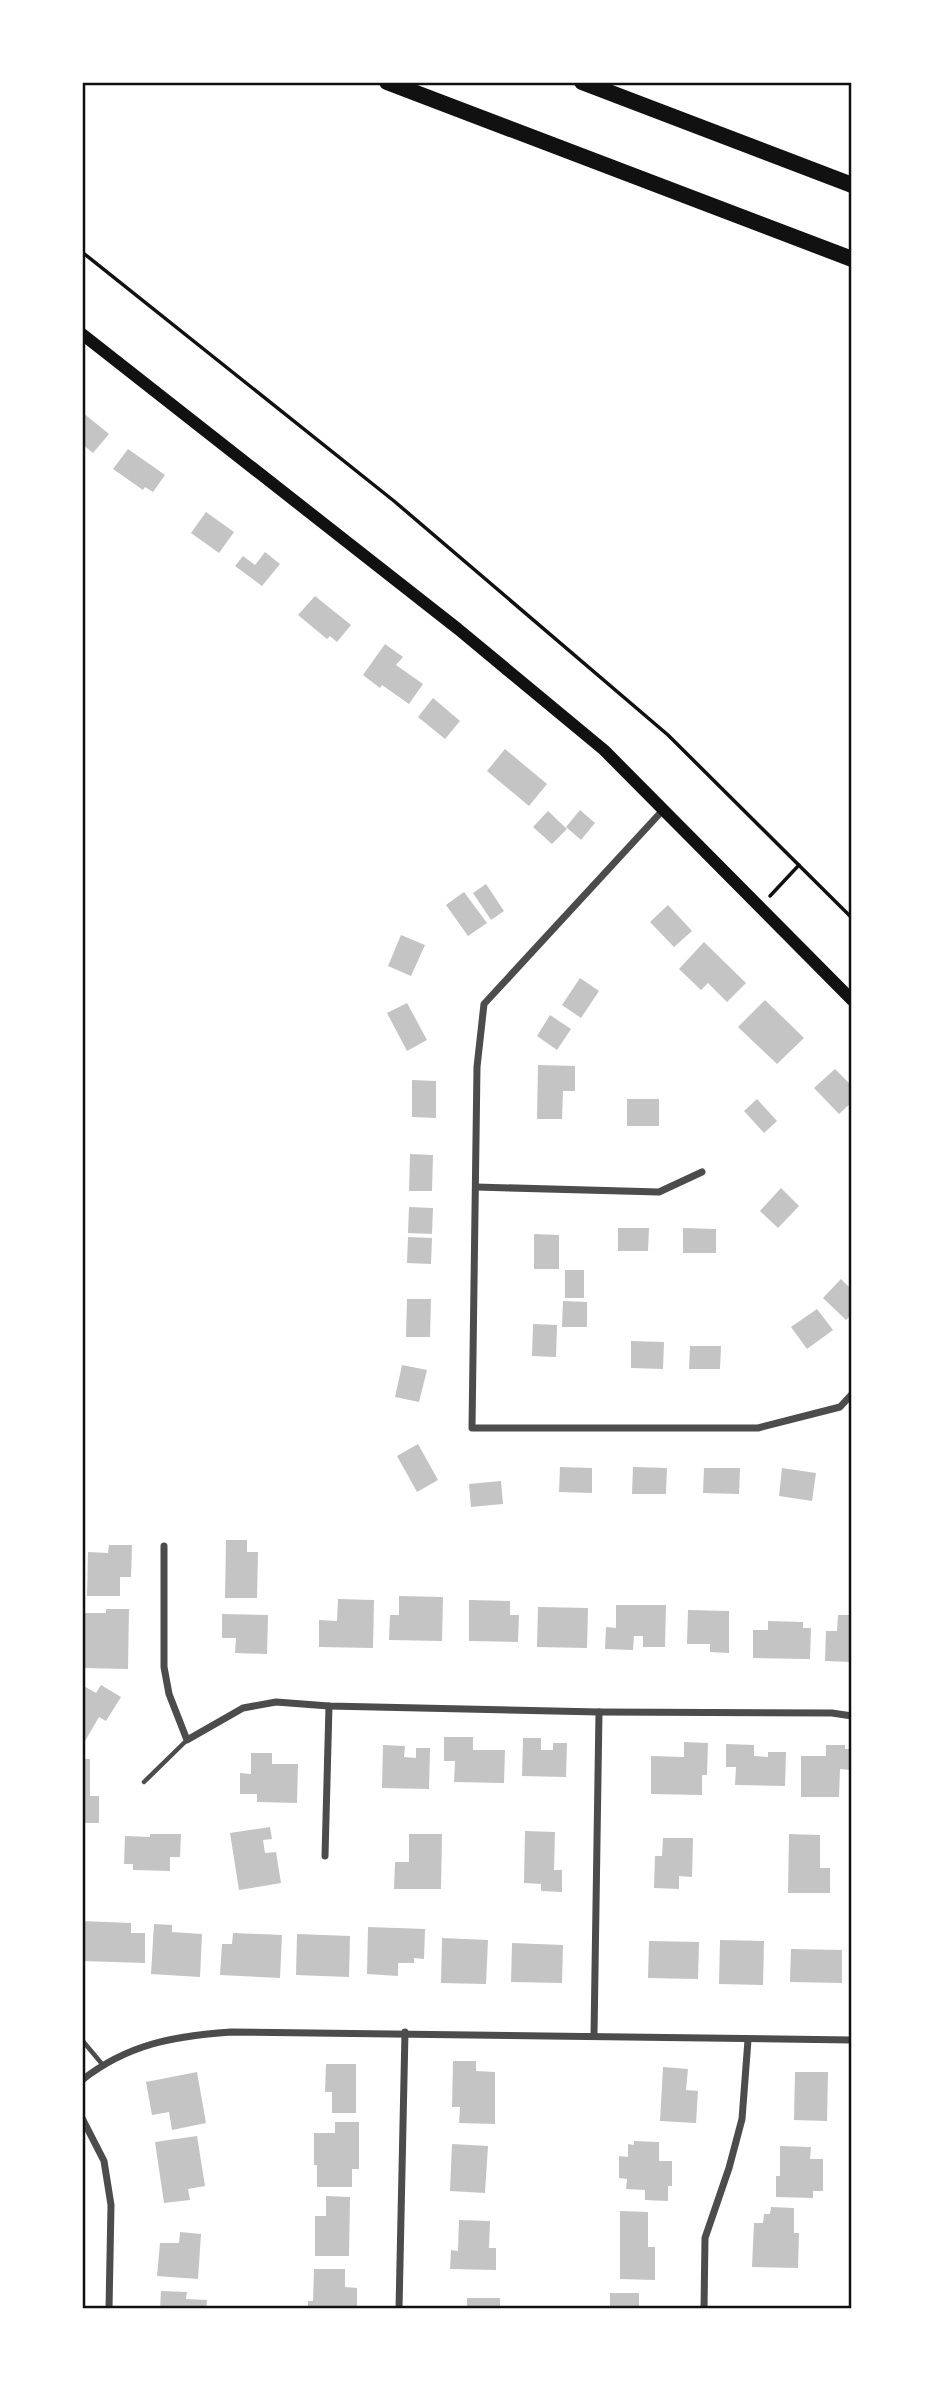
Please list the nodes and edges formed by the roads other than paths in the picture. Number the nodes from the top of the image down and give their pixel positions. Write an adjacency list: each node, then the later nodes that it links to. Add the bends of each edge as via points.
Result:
1 (387, 82): 4 (highway)
2 (582, 82): 3 (highway)
3 (852, 185)
4 (852, 259)
5 (82, 334): 6 (main road, via 458,629 604,750)
6 (663, 810): 7 (main road); 9 (street, via 484,1004 477,1067)
7 (852, 1000)
8 (702, 1172): 9 (street, via 659,1192)
9 (476, 1186): 10 (street, via 472,1428 758,1427 840,1407)
10 (852, 1394)
11 (164, 1546): 15 (street, via 164,1667)
12 (329, 1706): 13 (street); 15 (street, via 276,1702 243,1708); 17 (street)
13 (599, 1712): 14 (street); 19 (street)
14 (852, 1716)
15 (187, 1740): 16 (lane)
16 (144, 1782)
17 (326, 1856)
18 (405, 2032): 19 (street); 23 (street, via 191,2035 152,2043); 27 (street)
19 (594, 2035): 21 (street)
20 (82, 2040): 23 (lane)
21 (748, 2040): 22 (street); 28 (street, via 742,2119 705,2238)
22 (852, 2040)
23 (102, 2064): 24 (street)
24 (82, 2080)
25 (82, 2118): 26 (street, via 104,2161 111,2205)
26 (109, 2309)
27 (399, 2309)
28 (704, 2309)

